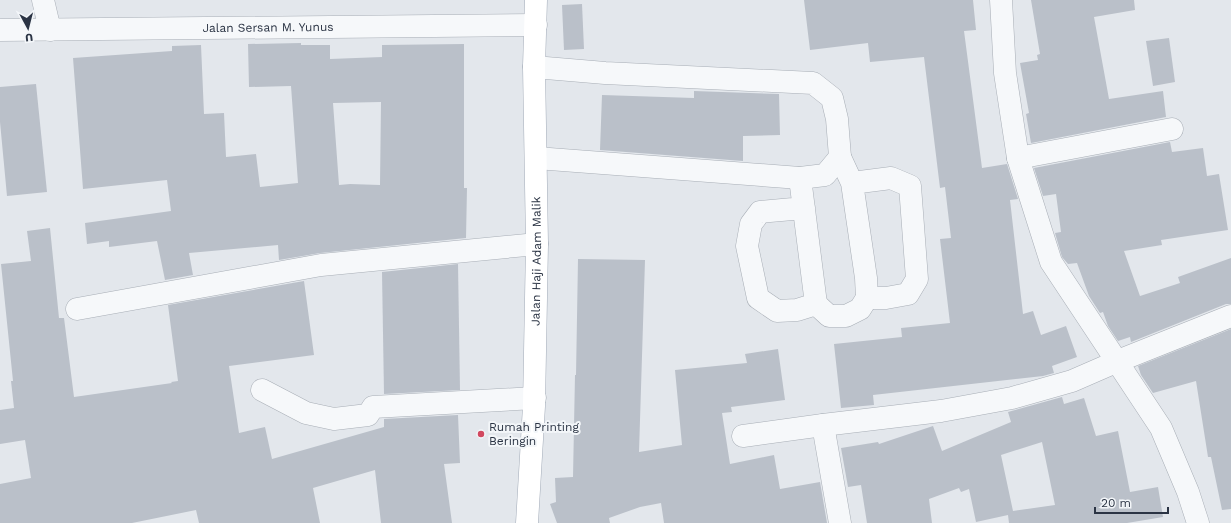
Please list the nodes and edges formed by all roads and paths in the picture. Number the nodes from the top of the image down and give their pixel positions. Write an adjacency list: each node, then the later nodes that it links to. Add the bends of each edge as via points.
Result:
1 (43, 0): 6 (street)
2 (536, 0): 4 (main road, Jalan Haji Adam Malik)
3 (1001, 0): 11 (street, via 1005,73)
4 (536, 25): 6 (street, Jalan Sersan M. Yunus); 7 (main road, Jalan Haji Adam Malik)
5 (0, 30): 6 (street, Jalan Sersan M. Yunus)
6 (50, 30)
7 (534, 67): 9 (street, via 813,83 832,98 837,119); 10 (main road, Jalan Haji Adam Malik)
8 (1172, 129): 11 (street)
9 (840, 157): 12 (street, via 825,175); 13 (street)
10 (536, 158): 12 (street); 15 (main road, Jalan Haji Adam Malik)
11 (1018, 158): 20 (street, via 1051,262)
12 (800, 178): 14 (street)
13 (852, 183): 16 (street, via 866,278); 16 (street, via 891,178 910,186 917,279 908,294)
14 (804, 208): 17 (street); 17 (street, via 760,212 750,224 747,246 758,298 777,311 797,310)
15 (537, 244): 18 (street, via 321,265); 22 (main road, Jalan Haji Adam Malik)
16 (866, 298): 17 (street, via 860,309 846,316 828,316)
17 (816, 304)
18 (76, 309)
19 (1231, 316): 20 (street)
20 (1118, 361): 23 (street, via 1072,381 1012,398 941,411); 27 (street, via 1161,428)
21 (262, 390): 22 (street, via 306,413 334,419 368,415 373,407)
22 (535, 398): 25 (main road, Jalan Haji Adam Malik)
23 (823, 425): 24 (street); 26 (street)
24 (743, 436)
25 (528, 523)
26 (840, 523)
27 (1198, 523)

